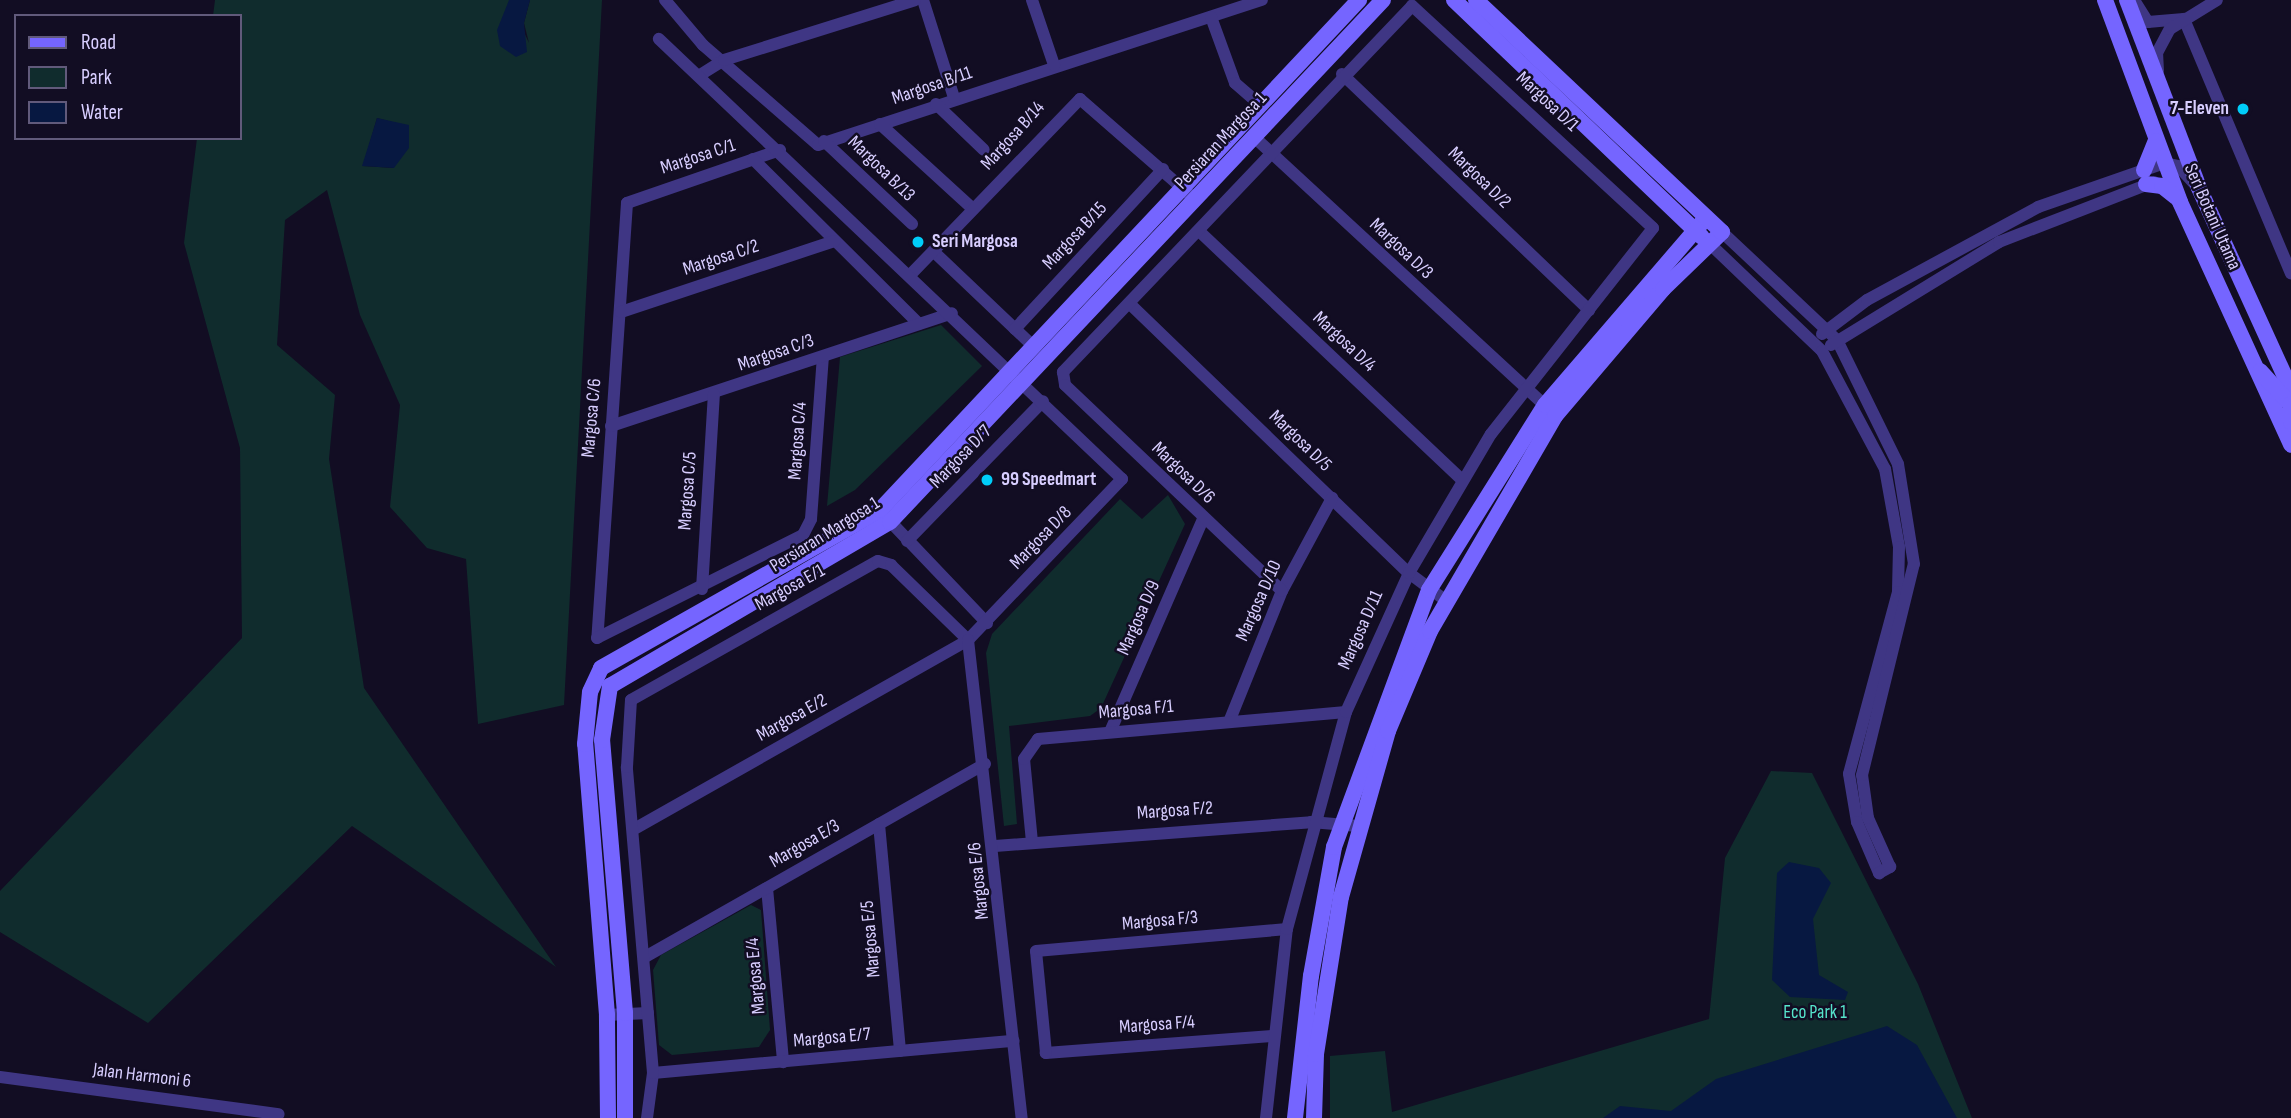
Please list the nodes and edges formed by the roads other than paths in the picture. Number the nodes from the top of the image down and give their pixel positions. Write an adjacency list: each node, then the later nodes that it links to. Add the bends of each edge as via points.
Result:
1 (665, 0): 17 (street)
2 (915, 0): 17 (street)
3 (923, 0): 22 (street)
4 (1032, 0): 18 (street)
5 (1262, 0): 14 (street, Margosa B/11)
6 (1359, 0): 24 (street, Persiaran Margosa 1)
7 (1383, 0): 26 (street, Persiaran Margosa 1)
8 (1454, 0): 46 (street)
9 (1476, 0): 42 (street)
10 (2105, 0): 28 (street, Seri Botani Utama)
11 (2127, 0): 21 (street, Seri Botani Utama)
12 (2134, 0): 15 (street, via 2148,22)
13 (2217, 0): 15 (street)
14 (1211, 17): 18 (street, Margosa B/11); 24 (street, via 1235,83)
15 (2184, 19): 21 (street, via 2157,53); 54 (street)
16 (660, 39): 20 (street)
17 (724, 60): 20 (street); 27 (street, via 814,145)
18 (1054, 65): 22 (street, Margosa B/11)
19 (1342, 74): 32 (street); 44 (street, Margosa D/1, via 1412,6); 57 (street, Margosa D/2)
20 (700, 75): 30 (street)
21 (2162, 91): 29 (street, Seri Botani Utama)
22 (954, 97): 23 (street, Margosa B/11)
23 (936, 104): 25 (street, Margosa B/11); 31 (street)
24 (1260, 105): 38 (street, Persiaran Margosa 1)
25 (880, 124): 27 (street, Margosa B/11); 41 (street)
26 (1253, 136): 32 (street, Margosa D/3); 38 (street, Persiaran Margosa 1)
27 (824, 141): 43 (street, Margosa B/13)
28 (2156, 141): 35 (street, Seri Botani Utama); 36 (street)
29 (2182, 142): 35 (street); 37 (street, Seri Botani Utama)
30 (780, 150): 33 (street, Margosa C/1); 53 (street)
31 (984, 150)
32 (1270, 152): 47 (street); 73 (street, Margosa D/3)
33 (753, 159): 39 (street, Margosa C/1); 49 (street)
34 (1163, 169): 38 (street, Margosa B/14); 41 (street, Margosa B/14, via 1080,99); 62 (street, Margosa B/15)
35 (2171, 169): 36 (street); 37 (street); 40 (street, Seri Botani Utama)
36 (2145, 177): 40 (street); 45 (street); 50 (street)
37 (2199, 188): 66 (street, Seri Botani Utama)
38 (1189, 195): 67 (street, Persiaran Margosa 1); 72 (street, Persiaran Margosa 1)
39 (629, 200): 58 (street, Margosa C/6)
40 (2180, 202): 71 (street, Seri Botani Utama)
41 (973, 209): 52 (street, Margosa B/14)
42 (1706, 218): 46 (street); 48 (street)
43 (912, 224)
44 (1653, 228): 57 (street, Margosa D/11)
45 (1992, 228): 50 (street); 55 (street)
46 (1694, 230): 51 (street); 78 (street)
47 (1200, 232): 56 (street); 82 (street, Margosa D/4)
48 (1722, 232): 51 (street); 63 (street)
49 (834, 241): 58 (street, Margosa C/2); 61 (street)
50 (1999, 242): 60 (street)
51 (1709, 243): 64 (street); 94 (street, via 1555,416)
52 (934, 253): 53 (street, Margosa B/14); 62 (street)
53 (912, 273): 59 (street)
54 (2291, 273)
55 (1867, 300): 60 (street); 63 (street)
56 (1131, 305): 83 (street, Margosa D/5); 85 (street, Margosa D/6, via 1062,378)
57 (1589, 310): 73 (street, Margosa D/11)
58 (621, 312): 80 (street, Margosa C/6)
59 (952, 313): 61 (street, Margosa C/3); 72 (street)
60 (1874, 314): 65 (street)
61 (919, 324): 69 (street, Margosa C/3)
62 (1015, 328): 67 (street)
63 (1828, 329): 64 (street); 65 (street)
64 (1814, 340): 68 (street)
65 (1837, 340): 68 (street); 86 (street, via 1898,464)
66 (2267, 341): 70 (street); 74 (street, Seri Botani Utama)
67 (1033, 346): 72 (street, Persiaran Margosa 1)
68 (1822, 351): 86 (street, via 1885,469)
69 (823, 357): 75 (street, Margosa C/3); 91 (street, Margosa C/4, via 810,527)
70 (2291, 365)
71 (2260, 371): 77 (street); 81 (street, Seri Botani Utama)
72 (1016, 376): 76 (street); 84 (street, Persiaran Margosa 1)
73 (1523, 390): 78 (street, Margosa D/3); 82 (street, Margosa D/11)
74 (2291, 390)
75 (714, 394): 80 (street, Margosa C/3); 91 (street, Margosa C/5)
76 (1043, 401): 87 (street, Margosa D/7); 95 (street, Margosa D/8, via 1122,479)
77 (2291, 404): 79 (street)
78 (1545, 405): 92 (street)
79 (2291, 422)
80 (611, 426): 91 (street, Margosa C/6, via 597,638)
81 (2291, 445)
82 (1462, 480): 90 (street, Margosa D/11)
83 (1332, 498): 90 (street, Margosa D/5); 93 (street, Margosa D/10)
84 (885, 516): 87 (street); 111 (street, Persiaran Margosa 1, via 610,686 602,740); 113 (street, Persiaran Margosa 1, via 601,668 593,681 585,744)
85 (1203, 519): 93 (street, Margosa D/6); 99 (street, Margosa D/9)
86 (1904, 537): 88 (street); 89 (street)
87 (907, 541): 95 (street)
88 (1914, 564): 89 (street); 89 (street, via 1863,757 1868,818 1890,867 1878,873 1857,822 1849,774)
89 (1900, 566)
90 (1409, 573): 92 (street, Margosa D/5); 97 (street, Margosa D/11)
91 (702, 589)
92 (1429, 590): 94 (street, Margosa D/5); 101 (street)
93 (1282, 591): 98 (street, Margosa D/10)
94 (1446, 600): 104 (street, via 1388,731)
95 (987, 623): 96 (street, Margosa D/8)
96 (968, 640): 100 (street, Margosa E/6); 105 (street, Margosa E/2); 105 (street, Margosa E/1, via 891,565 878,561 631,700 627,767)
97 (1346, 712): 98 (street, Margosa F/1); 102 (street, Margosa D/11)
98 (1229, 722): 99 (street, Margosa F/1)
99 (1110, 732): 106 (street, Margosa F/1, via 1029,744 1024,759)
100 (985, 764): 103 (street, Margosa E/3); 107 (street, Margosa E/6)
101 (1342, 821): 102 (street, Margosa F/2); 104 (street, Margosa F/2); 127 (street, via 1311,976)
102 (1311, 822): 106 (street, Margosa F/2); 109 (street, Margosa D/11)
103 (879, 824): 108 (street, Margosa E/3); 116 (street, Margosa E/5)
104 (1358, 826): 128 (street, via 1326,974)
105 (636, 828): 110 (street)
106 (1032, 842): 107 (street, Margosa F/2)
107 (995, 846): 115 (street, Margosa E/6)
108 (767, 888): 110 (street, Margosa E/3); 118 (street, Margosa E/4)
109 (1287, 929): 114 (street, Margosa D/11); 117 (street, Margosa F/3, via 1036,951)
110 (645, 957): 112 (street)
111 (625, 1013): 112 (street); 113 (street); 123 (street, Persiaran Margosa 1)
112 (649, 1013): 119 (street)
113 (607, 1015): 122 (street, Persiaran Margosa 1)
114 (1272, 1036): 117 (street, Margosa F/4); 126 (street, Margosa D/11)
115 (1014, 1041): 116 (street, Margosa E/7); 125 (street, Margosa E/6)
116 (901, 1051): 118 (street, Margosa E/7)
117 (1046, 1053)
118 (783, 1062): 119 (street, Margosa E/7)
119 (653, 1073): 124 (street)
120 (0, 1077): 121 (street, Jalan Harmoni 6)
121 (279, 1114)
122 (608, 1118)
123 (625, 1118)
124 (647, 1118)
125 (1022, 1118)
126 (1266, 1118)
127 (1295, 1118)
128 (1314, 1118)

